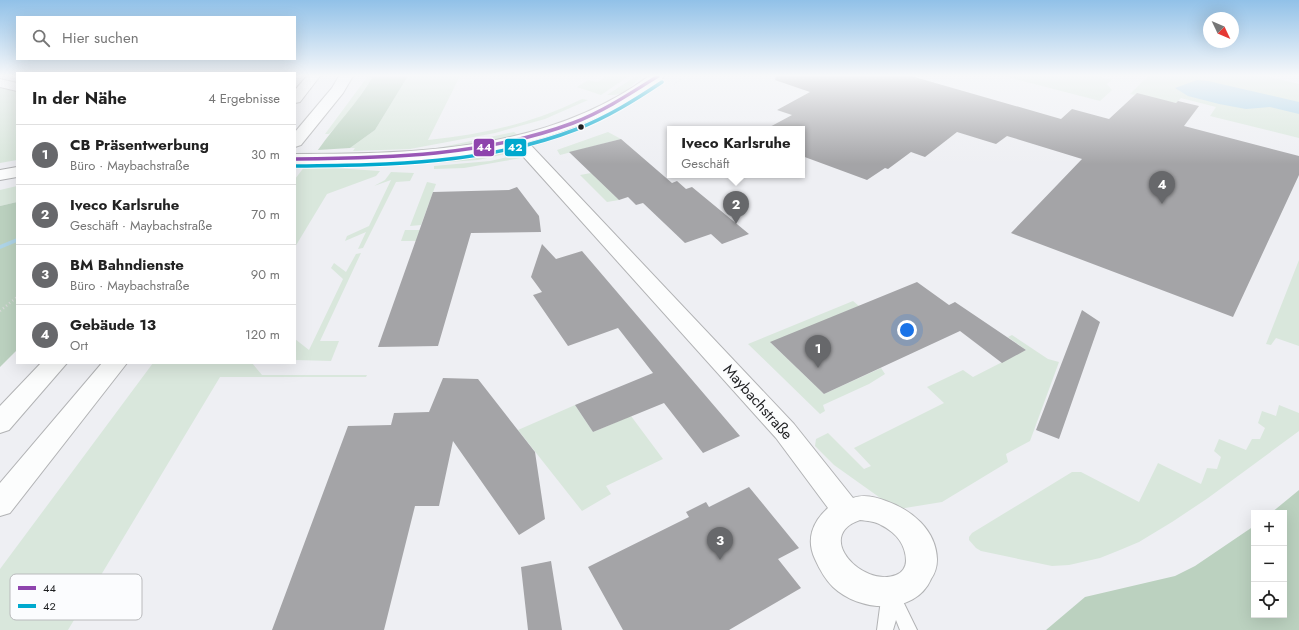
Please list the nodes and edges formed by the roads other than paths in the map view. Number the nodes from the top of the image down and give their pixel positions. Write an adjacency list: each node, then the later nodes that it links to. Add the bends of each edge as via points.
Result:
1 (326, 105): 3 (main road)
2 (613, 105): 4 (main road, via 552,131)
3 (300, 137)
4 (518, 141): 5 (main road, via 472,151 430,156); 12 (main road, Maybachstraße, via 785,431)
5 (296, 159)
6 (16, 172): 7 (main road)
7 (0, 175)
8 (53, 364): 10 (main road)
9 (115, 364): 11 (main road)
10 (0, 423)
11 (0, 504)
12 (846, 510): 13 (main road, via 834,517 827,528 825,541 828,556 836,570 854,584 876,591); 13 (main road, via 867,508 888,513 901,521 918,542 922,564 918,575 911,584 900,590)
13 (890, 591): 14 (lane); 15 (lane)
14 (885, 630)
15 (910, 630)

